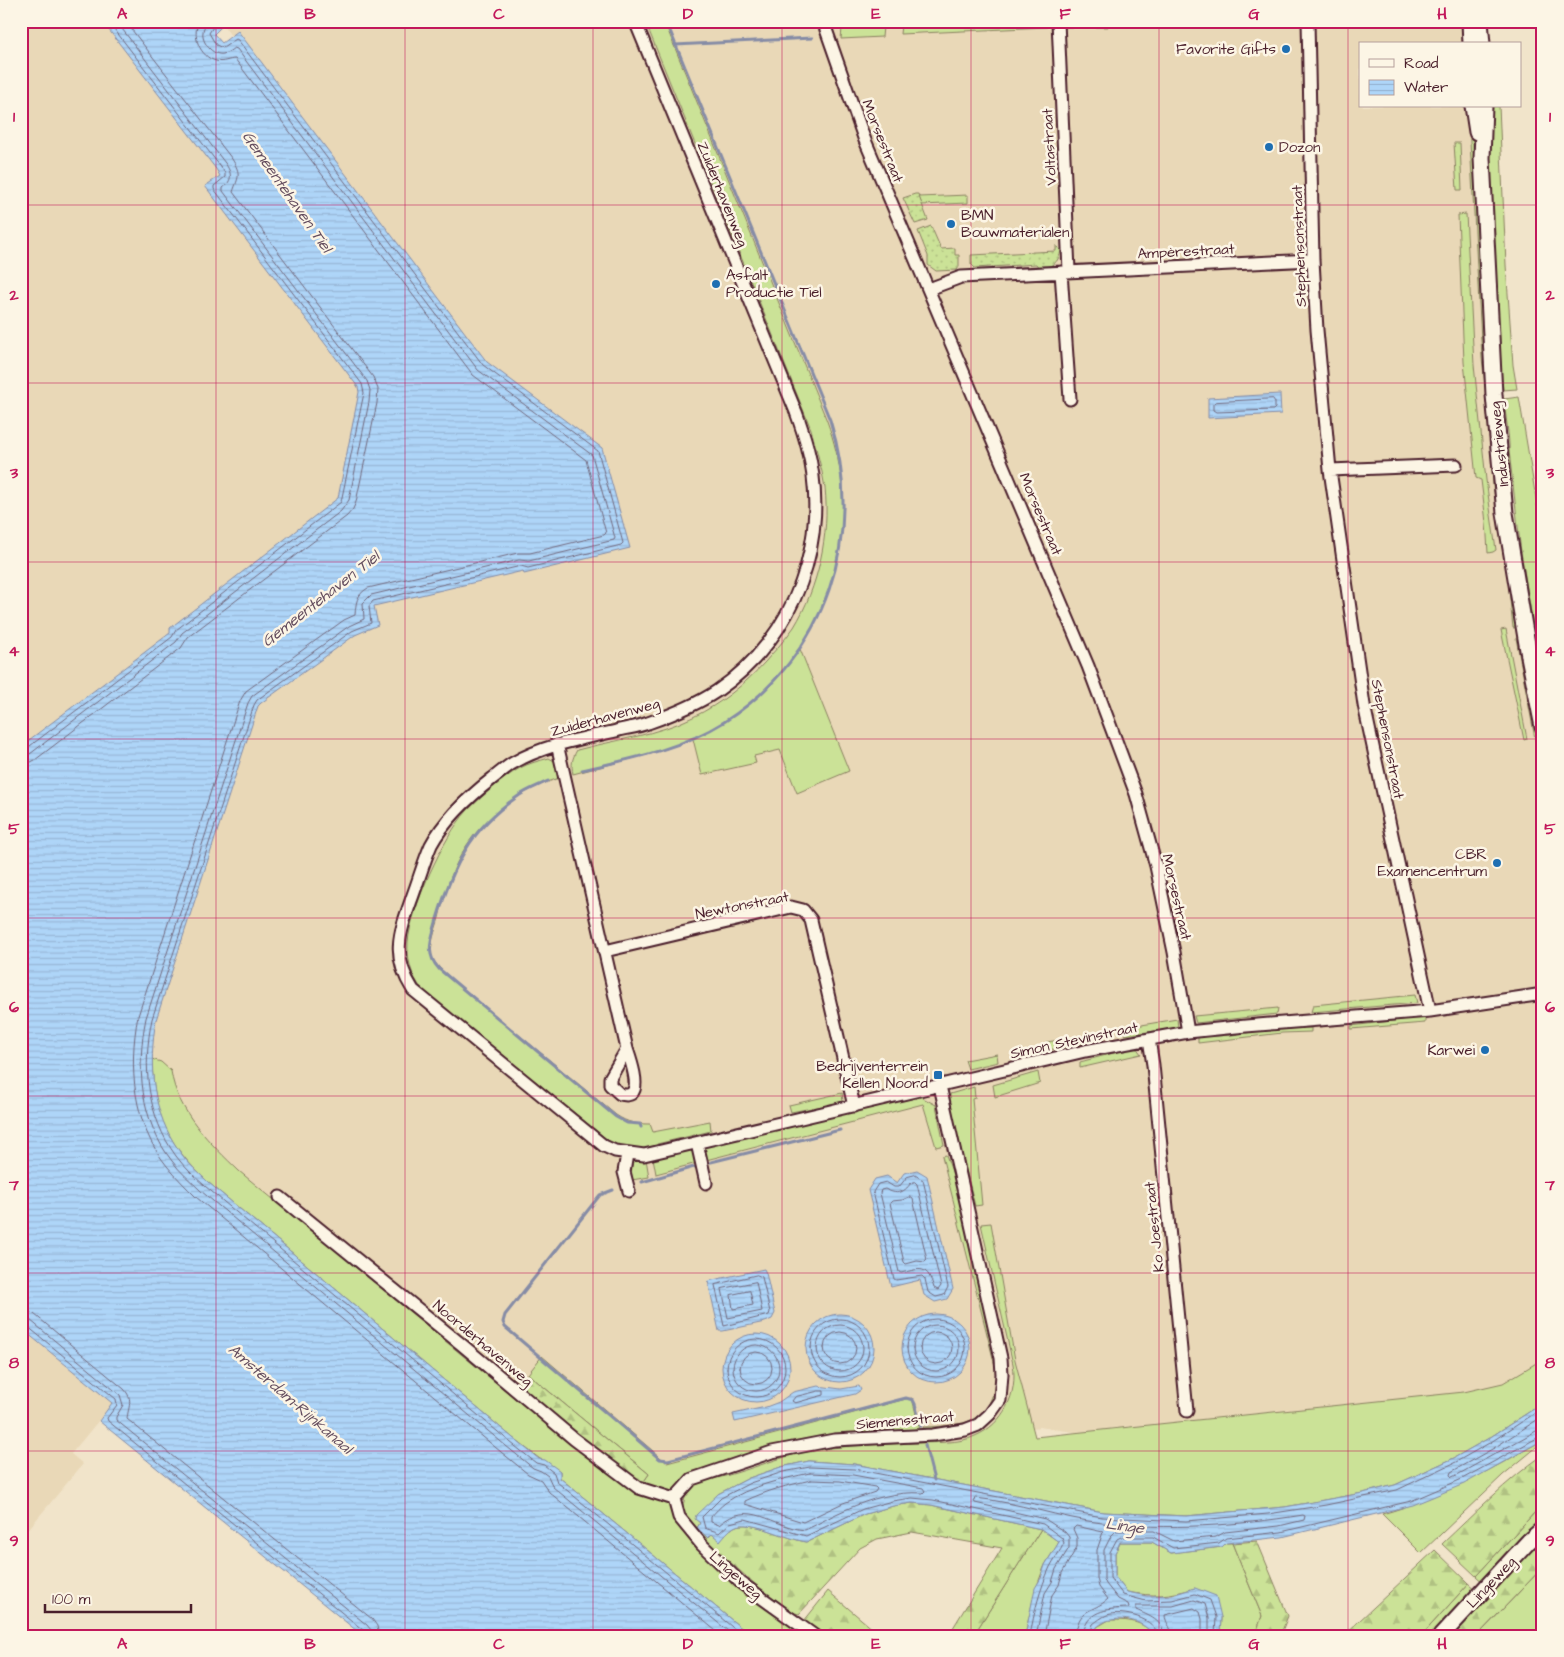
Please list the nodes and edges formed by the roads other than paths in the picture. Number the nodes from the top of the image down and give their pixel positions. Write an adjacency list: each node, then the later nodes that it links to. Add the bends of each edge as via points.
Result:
1 (635, 21): 19 (street, Zuiderhavenweg, via 796,412 808,447 812,475 813,537 794,602 771,639 747,666 716,691 679,711 646,724)
2 (1058, 21): 13 (street, Voltastraat)
3 (1308, 21): 12 (street, Stephensonstraat)
4 (1470, 21): 7 (main road)
5 (1480, 21): 8 (main road)
6 (824, 22): 14 (street, Morsestraat, via 864,138)
7 (1471, 42)
8 (1482, 42)
9 (1473, 108): 11 (main road, Industrieweg)
10 (1484, 108): 11 (main road, Industrieweg)
11 (1482, 158): 18 (main road, Industrieweg, via 1493,384 1506,513)
12 (1314, 260): 13 (street, Ampèrestraat); 17 (street, Stephensonstraat)
13 (1065, 272): 14 (street, Ampèrestraat, via 961,277); 15 (street)
14 (929, 289): 23 (street, Morsestraat, via 1088,666 1136,794 1158,875)
15 (1070, 399)
16 (1456, 465): 17 (street)
17 (1330, 470): 22 (street, Stephensonstraat, via 1364,705)
18 (1543, 727)
19 (558, 744): 20 (street); 29 (street, Zuiderhavenweg, via 512,763 472,794 455,812 431,845 404,920 399,958 404,976 414,990 604,1146)
20 (605, 951): 25 (street); 27 (street, Newtonstraat, via 791,907 803,910 812,920)
21 (1540, 993): 22 (street, Simon Stevinstraat)
22 (1430, 1011): 23 (street, Simon Stevinstraat)
23 (1188, 1032): 24 (street, Simon Stevinstraat)
24 (1149, 1039): 26 (street, Simon Stevinstraat); 33 (street, Ko Joestraat)
25 (627, 1049)
26 (940, 1086): 27 (street, Simon Stevinstraat); 34 (street, Siemensstraat, via 1001,1358 1000,1400 978,1425 965,1430 933,1435 834,1440 772,1452 692,1478)
27 (854, 1106): 28 (street, Simon Stevinstraat)
28 (697, 1143): 29 (street, Simon Stevinstraat, via 644,1155); 30 (street)
29 (627, 1154): 31 (street, via 624,1172)
30 (706, 1183)
31 (629, 1191)
32 (280, 1197): 34 (street, Noorderhavenweg, via 574,1439 639,1488)
33 (1188, 1411)
34 (674, 1498): 36 (street, Lingeweg, via 679,1517 702,1545 741,1582)
35 (1543, 1529): 37 (main road, Lingeweg)
36 (815, 1636)
37 (1441, 1636)

